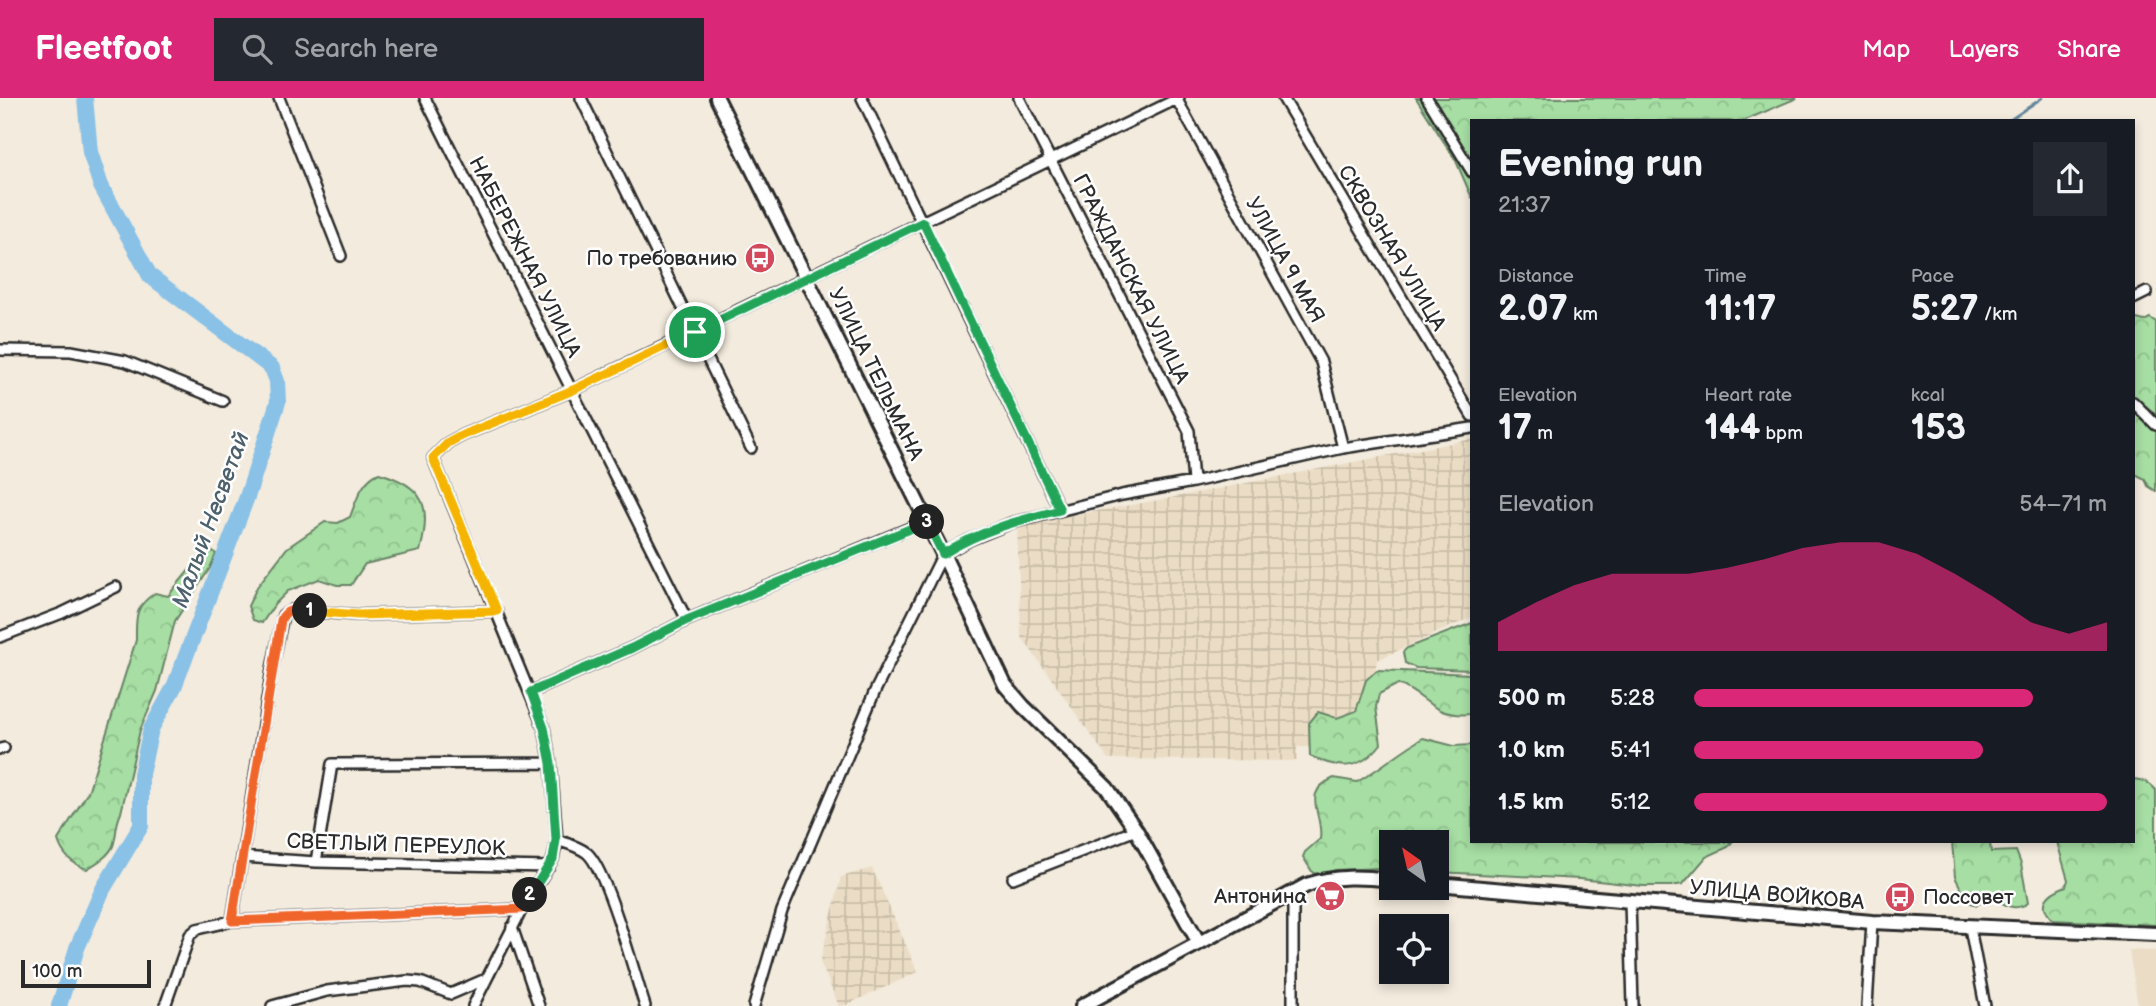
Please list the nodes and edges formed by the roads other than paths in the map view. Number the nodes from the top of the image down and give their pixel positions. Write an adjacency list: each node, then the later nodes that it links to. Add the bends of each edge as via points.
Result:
1 (279, 98): 13 (street)
2 (425, 98): 19 (street, НАБЕРЕЖНАЯ УЛИЦА)
3 (582, 98): 17 (street)
4 (717, 98): 14 (street, УЛИЦА ТЕЛЬМАНА)
5 (862, 98): 12 (street)
6 (1019, 98): 10 (street, ГРАЖДАНСКАЯ УЛИЦА)
7 (1177, 98): 10 (street); 26 (street, УЛИЦА 9 МАЯ, via 1321,362)
8 (1283, 98): 22 (street, СКВОЗНАЯ УЛИЦА)
9 (1427, 98): 11 (street)
10 (1049, 160): 12 (street); 27 (street, ГРАЖДАНСКАЯ УЛИЦА, via 1189,431)
11 (1470, 169)
12 (923, 222): 14 (street); 28 (street)
13 (341, 256)
14 (807, 277): 17 (street); 29 (street, УЛИЦА ТЕЛЬМАНА)
15 (2147, 292): 16 (street)
16 (2135, 298)
17 (695, 332): 19 (street); 25 (street)
18 (0, 351): 20 (street, via 71,351 125,361)
19 (573, 390): 32 (street, via 463,435 433,458); 33 (street, НАБЕРЕЖНАЯ УЛИЦА)
20 (223, 401)
21 (2135, 404): 23 (street)
22 (1470, 413)
23 (2156, 425)
24 (1470, 428): 26 (street)
25 (751, 448)
26 (1343, 448): 27 (street)
27 (1194, 482): 28 (street)
28 (1060, 510): 30 (street, via 1011,523)
29 (927, 521): 30 (street, УЛИЦА ТЕЛЬМАНА); 33 (street)
30 (943, 554): 37 (street, УЛИЦА ТЕЛЬМАНА, via 1005,685 1107,788); 60 (street, via 875,691 787,899)
31 (116, 587): 34 (street)
32 (497, 611): 35 (street); 39 (street, via 358,615 288,611 281,620 272,668)
33 (687, 620): 35 (street)
34 (0, 637)
35 (531, 692): 36 (street)
36 (551, 763): 38 (street); 40 (street, via 332,764)
37 (1136, 830): 42 (street); 53 (street, УЛИЦА ТЕЛЬМАНА)
38 (556, 840): 41 (street); 59 (street, via 587,853 597,866)
39 (242, 857): 40 (street, СВЕТЛЫЙ ПЕРЕУЛОК); 48 (street)
40 (317, 862): 41 (street, СВЕТЛЫЙ ПЕРЕУЛОК)
41 (549, 867): 47 (street)
42 (1013, 878)
43 (1379, 879): 45 (street, via 1336,878)
44 (1449, 885): 46 (street, УЛИЦА ВОЙКОВА)
45 (1293, 893): 53 (street); 62 (street)
46 (1630, 901): 49 (street, УЛИЦА ВОЙКОВА); 63 (street)
47 (522, 909): 48 (street); 50 (street)
48 (232, 921): 55 (street, via 197,929 186,943)
49 (1872, 922): 51 (street, УЛИЦА ВОЙКОВА); 64 (street)
50 (512, 927): 54 (street); 58 (street)
51 (1970, 928): 52 (street, УЛИЦА ВОЙКОВА); 65 (street)
52 (2156, 934)
53 (1199, 943): 61 (street)
54 (486, 979): 56 (street, via 451,994 407,981 327,991); 57 (street)
55 (165, 1006)
56 (272, 1006)
57 (473, 1006)
58 (539, 1006)
59 (645, 1006)
60 (754, 1006)
61 (1082, 1006)
62 (1293, 1006)
63 (1633, 1006)
64 (1867, 1006)
65 (1986, 1006)

